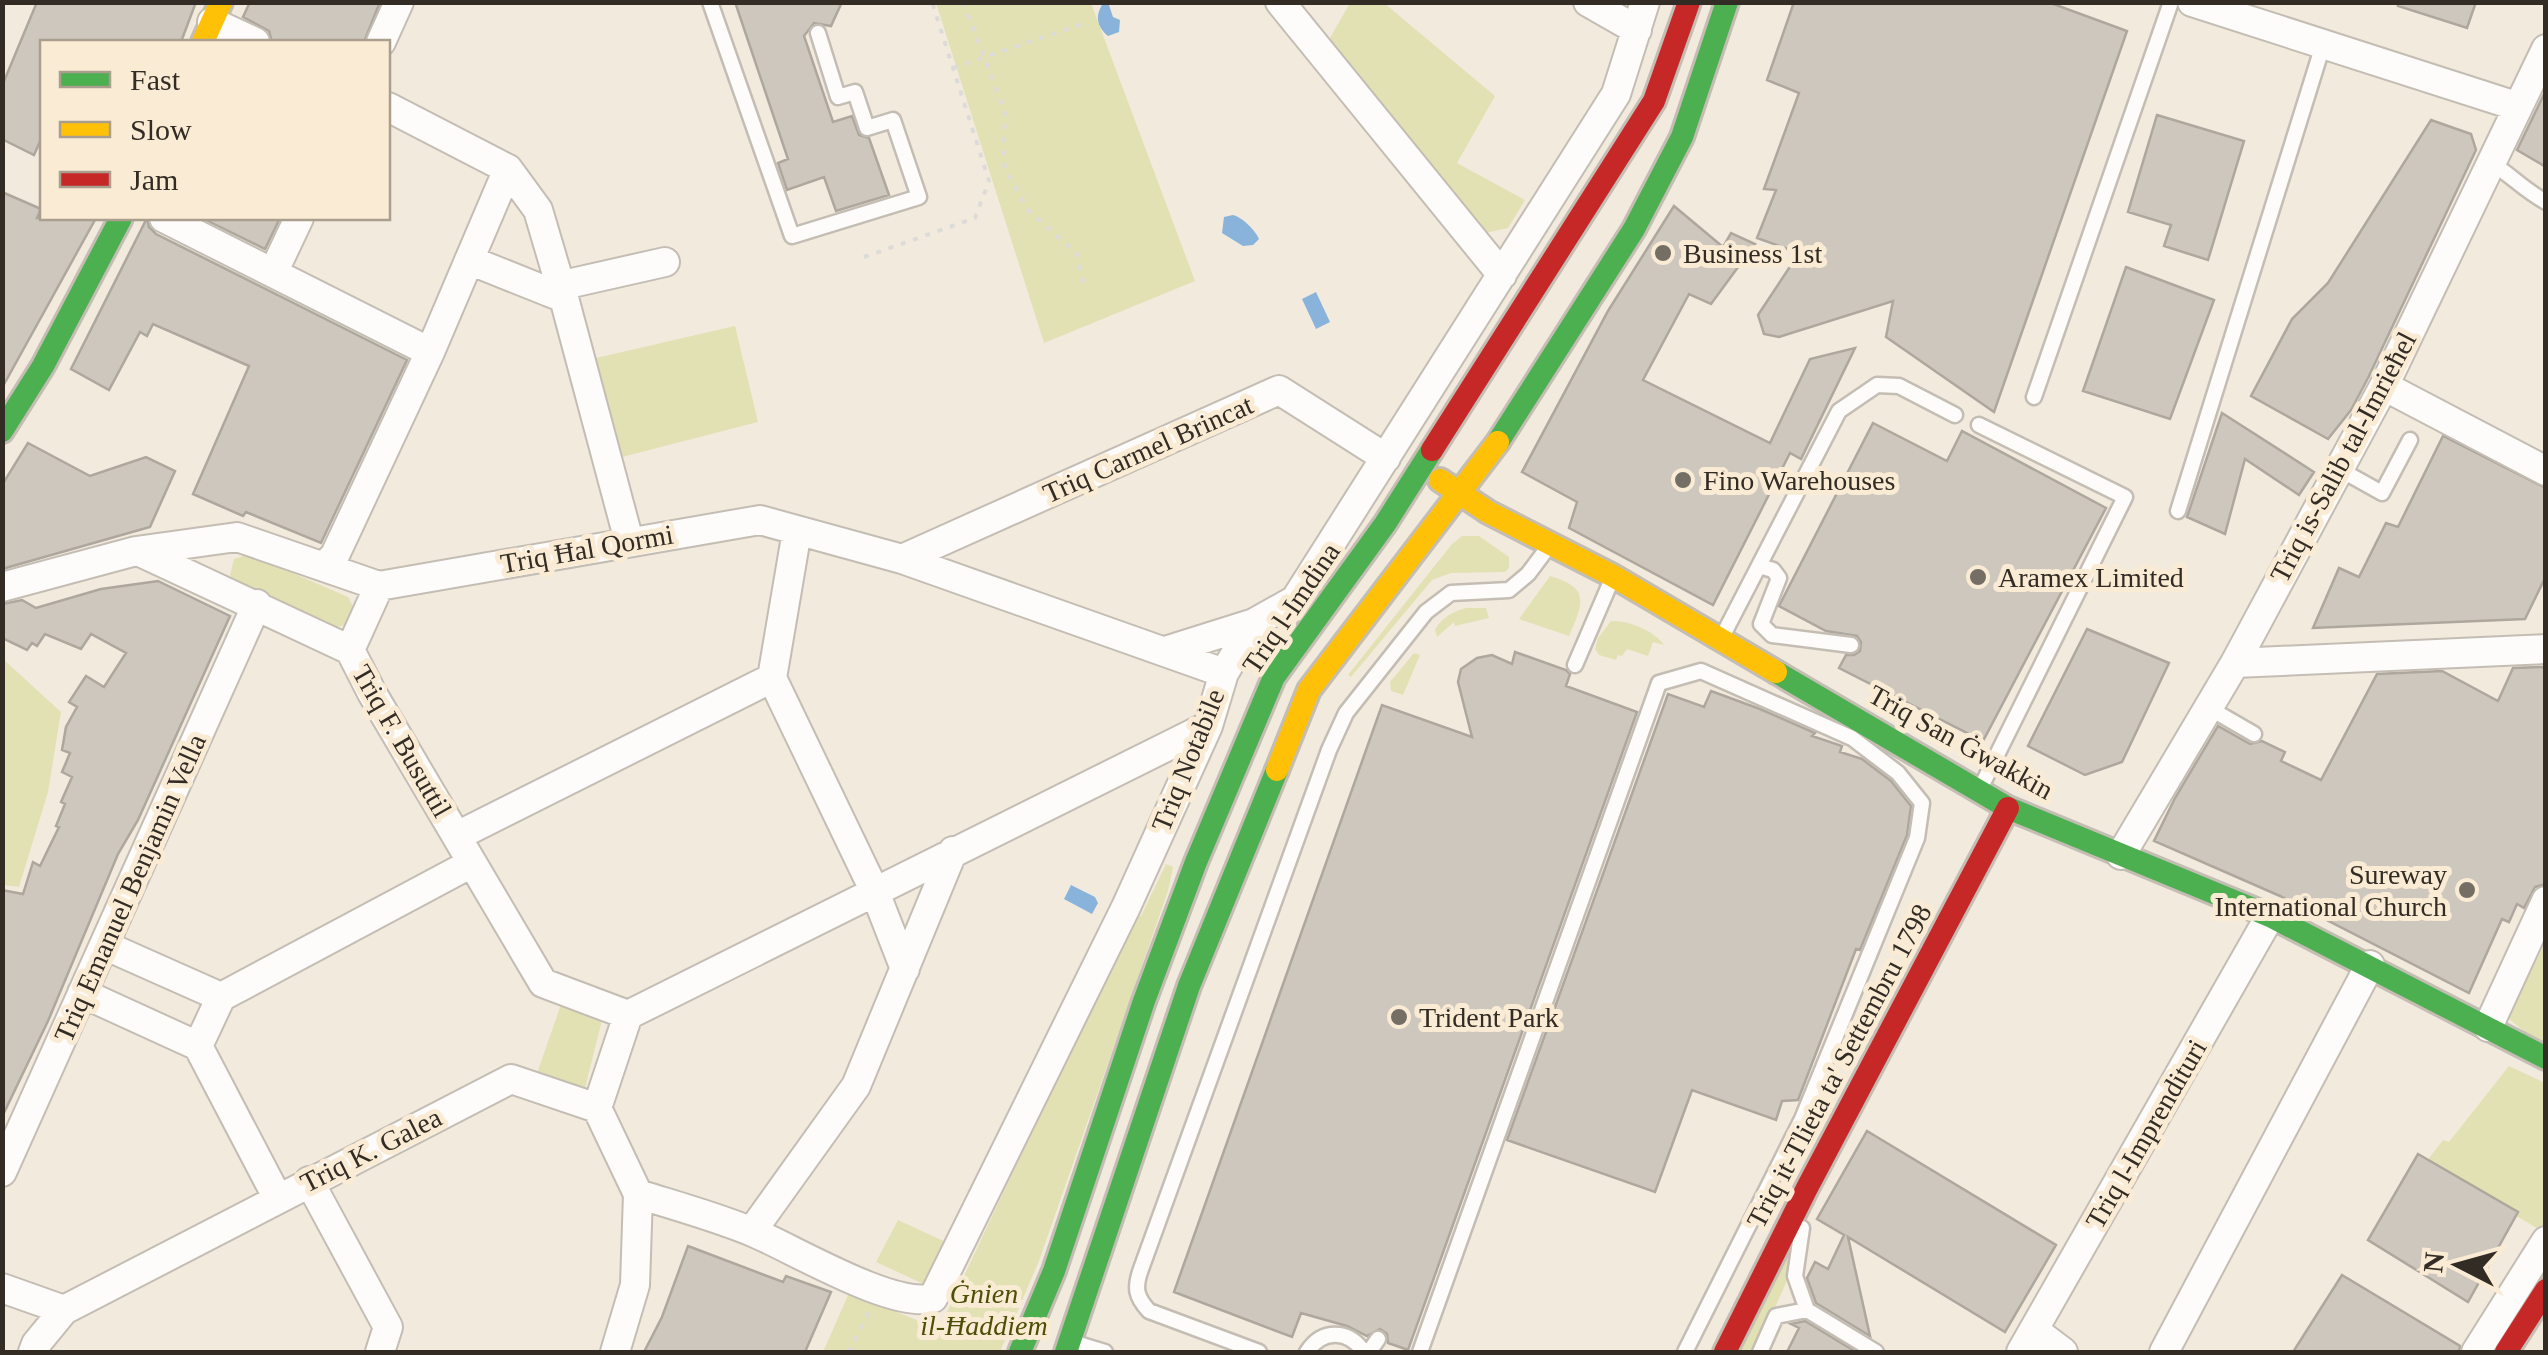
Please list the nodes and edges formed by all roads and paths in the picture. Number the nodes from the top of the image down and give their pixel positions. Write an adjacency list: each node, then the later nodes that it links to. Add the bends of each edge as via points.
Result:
1 (399, 2): 17 (street)
2 (710, 2): 15 (lane, via 792,236 919,197 892,120 867,128 856,92 838,96)
3 (932, 2): 21 (path)
4 (963, 2): 20 (path)
5 (1280, 2): 34 (street)
6 (1588, 2): 14 (street)
7 (1645, 2): 14 (street, Triq Notabile)
8 (1689, 2): 45 (main road, Triq l-Imdina, via 1654,101)
9 (1727, 2): 48 (main road, via 1682,137 1634,228)
10 (2171, 2): 39 (lane)
11 (2192, 2): 18 (street)
12 (212, 22): 16 (street)
13 (1082, 24): 20 (path)
14 (1637, 30): 34 (street, Triq Notabile, via 1616,94)
15 (818, 32)
16 (251, 40)
17 (382, 40)
18 (2322, 45): 22 (street); 49 (lane)
19 (2546, 48): 22 (street, Triq is-Salib tal-Imrieħel)
20 (984, 57): 21 (path); 35 (path, via 1005,112 1006,172 1028,210 1077,254)
21 (953, 68): 30 (path, via 989,181 975,218)
22 (2516, 106): 24 (street, Triq is-Salib tal-Imrieħel)
23 (390, 108): 25 (street)
24 (2490, 162): 26 (lane); 38 (street, Triq is-Salib tal-Imrieħel)
25 (508, 169): 31 (street); 36 (street, via 538,210)
26 (2546, 202)
27 (121, 220): 42 (main road)
28 (168, 220): 33 (street)
29 (298, 220): 33 (street)
30 (864, 257)
31 (469, 260): 36 (street); 37 (street)
32 (665, 262): 36 (street)
33 (273, 273): 37 (street)
34 (1502, 275): 44 (street, Triq Notabile)
35 (1086, 290)
36 (564, 292): 51 (street)
37 (430, 352): 55 (street)
38 (2384, 386): 46 (street, Triq is-Salib tal-Imrieħel); 47 (street)
39 (2034, 397)
40 (1955, 414): 56 (lane, via 1899,386 1877,385 1833,409)
41 (1979, 424): 74 (lane, via 2124,497)
42 (2, 432)
43 (2410, 440): 46 (lane, via 2382,493)
44 (1386, 458): 54 (street, Triq Carmel Brincat, via 1279,390); 61 (street, Triq Notabile, via 1295,600)
45 (1422, 466): 48 (main road, Triq San Ġwakkin); 112 (main road, Triq l-Imdina, via 1274,678 1196,862)
46 (2340, 469): 67 (street, Triq is-Salib tal-Imrieħel)
47 (2546, 471)
48 (1459, 495): 52 (main road, Triq San Ġwakkin); 106 (main road, via 1308,690 1188,986)
49 (2178, 511)
50 (798, 532): 51 (street, Triq Ħal Qormi, via 760,520); 54 (street, Triq Ħal Qormi); 70 (street)
51 (629, 541): 58 (street, Triq Ħal Qormi)
52 (1550, 546): 57 (main road, Triq San Ġwakkin); 114 (lane, via 1509,590 1451,593 1426,612 1346,713 1329,750 1136,1283 1137,1298 1149,1311)
53 (136, 551): 55 (street, via 237,538); 59 (street); 60 (street, Triq F. Busuttil)
54 (902, 560): 66 (street, Triq Ħal Qormi)
55 (325, 566): 58 (street)
56 (1760, 566): 62 (lane); 63 (lane, via 1779,578 1760,624 1772,635)
57 (1613, 576): 62 (main road, Triq San Ġwakkin); 68 (lane)
58 (379, 586): 65 (street)
59 (2, 587)
60 (257, 604): 65 (street, Triq F. Busuttil); 83 (street, Triq Emanuel Benjamin Vella)
61 (1254, 623): 66 (street); 69 (street, Triq Notabile)
62 (1720, 639): 74 (main road, Triq San Ġwakkin)
63 (1851, 645)
64 (2546, 649): 67 (street)
65 (350, 650): 76 (street, Triq F. Busuttil)
66 (1166, 650): 69 (street, Triq Ħal Qormi)
67 (2235, 663): 71 (street, Triq is-Salib tal-Imrieħel)
68 (1575, 665)
69 (1224, 673): 72 (street, Triq Notabile)
70 (772, 678): 76 (street); 80 (street)
71 (2208, 708): 73 (lane); 78 (street, Triq is-Salib tal-Imrieħel)
72 (1208, 726): 77 (street); 100 (street, Triq Notabile, via 1078,1010 933,1298)
73 (2254, 734)
74 (1979, 791): 75 (main road, Triq San Ġwakkin)
75 (2008, 808): 78 (main road, Triq San Ġwakkin); 95 (main road, Triq it-Tlieta ta' Settembru 1798)
76 (457, 836): 79 (street, Triq F. Busuttil)
77 (953, 852): 80 (street); 85 (street)
78 (2121, 855): 82 (main road, Triq San Ġwakkin)
79 (472, 863): 87 (street); 88 (street, Triq F. Busuttil, via 544,983)
80 (875, 892): 85 (street); 88 (street)
81 (2546, 902): 89 (street)
82 (2270, 916): 84 (main road, Triq San Ġwakkin); 105 (street, Triq l-Imprendituri)
83 (104, 945): 86 (street, Triq Emanuel Benjamin Vella); 87 (street)
84 (2370, 965): 89 (main road, Triq San Ġwakkin); 122 (street)
85 (905, 969): 98 (street, via 856,1086)
86 (82, 993): 90 (street); 93 (street, Triq Emanuel Benjamin Vella)
87 (221, 997): 90 (street)
88 (628, 1015): 92 (street)
89 (2488, 1027): 91 (main road, Triq San Ġwakkin)
90 (198, 1046): 97 (street)
91 (2546, 1058)
92 (597, 1108): 94 (street, Triq K. Galea, via 511,1078); 96 (street)
93 (2, 1172)
94 (309, 1181): 97 (street, Triq K. Galea); 109 (street, via 388,1326)
95 (1808, 1188): 104 (lane, via 1795,1276); 118 (main road, Triq it-Tlieta ta' Settembru 1798)
96 (638, 1194): 98 (street); 110 (street, via 635,1285)
97 (277, 1198): 103 (street, Triq K. Galea)
98 (752, 1231): 100 (street)
99 (2546, 1241): 123 (street)
100 (880, 1290): 111 (path)
101 (2546, 1290): 124 (main road)
102 (13, 1293): 103 (street); 108 (street)
103 (64, 1310): 108 (street)
104 (1807, 1310): 119 (lane, via 1776,1316); 120 (lane)
105 (2028, 1341): 121 (street)
106 (1068, 1347): 113 (lane)
107 (1370, 1348): 115 (lane, via 1346,1332 1316,1340)
108 (42, 1350)
109 (380, 1352)
110 (615, 1352)
111 (849, 1352)
112 (1020, 1352)
113 (1104, 1352)
114 (1258, 1352)
115 (1306, 1352)
116 (1420, 1352): 117 (lane, via 1659,682 1701,671 1852,738 1898,773 1922,803 1918,838 1802,1119)
117 (1684, 1352)
118 (1725, 1352)
119 (1760, 1352)
120 (1876, 1352)
121 (2063, 1352)
122 (2164, 1352)
123 (2476, 1352)
124 (2506, 1352)

